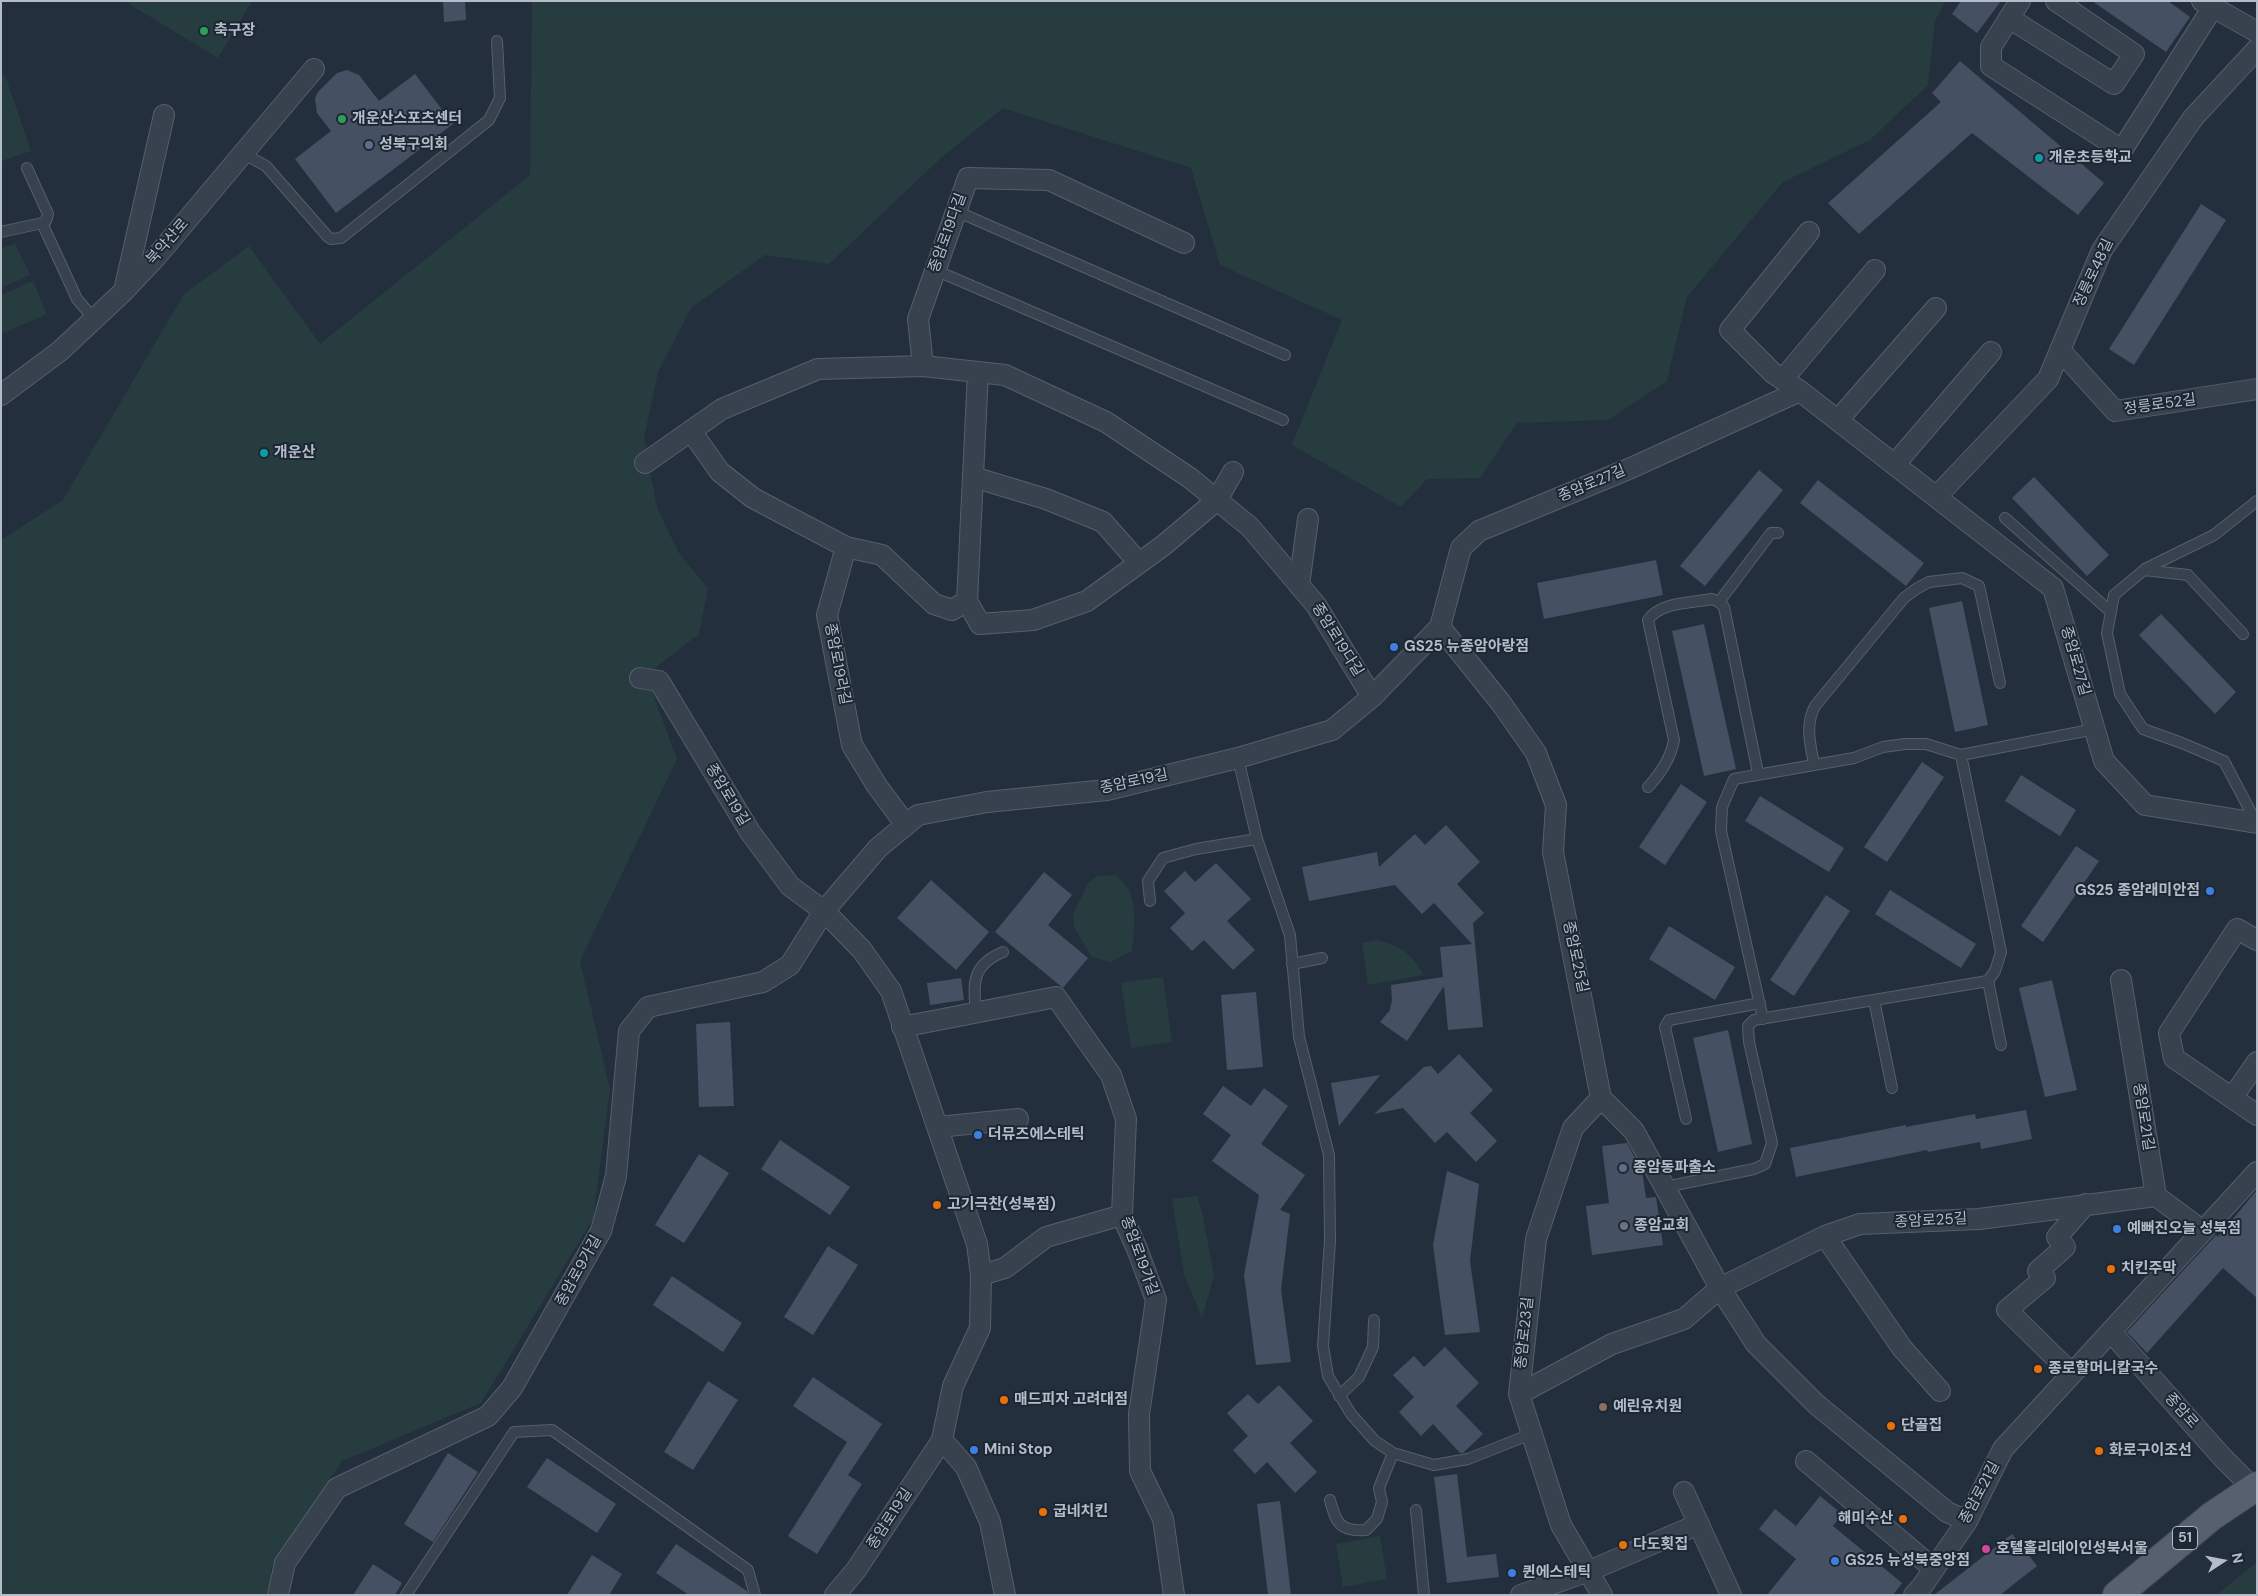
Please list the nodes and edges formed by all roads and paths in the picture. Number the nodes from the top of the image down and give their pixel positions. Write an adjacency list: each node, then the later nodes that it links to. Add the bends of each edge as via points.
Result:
1 (2020, 1): 4 (street)
2 (2056, 1): 4 (street, via 2134,54 2114,84)
3 (2208, 4): 4 (street, via 2122,150 1991,66 1991,47); 5 (street)
4 (2009, 18)
5 (2257, 32)
6 (497, 41): 10 (lane, via 500,98 489,120 341,238 328,237 266,166)
7 (2257, 49): 22 (street, 정릉로48길, via 2193,118 2102,250)
8 (314, 69): 10 (street, 북악산로)
9 (164, 115): 19 (street)
10 (244, 154): 19 (street, 북악산로)
11 (26, 168): 13 (lane, via 48,214)
12 (956, 211): 16 (street, 종암로19다길, via 968,178 1049,180); 17 (street, 종암로19다길); 24 (lane)
13 (42, 224): 14 (lane); 21 (lane, via 77,299)
14 (1, 232)
15 (1809, 232): 27 (street, 종암로27길, via 1730,330)
16 (1184, 243)
17 (935, 270): 25 (street, 종암로19다길, via 918,319); 31 (lane)
18 (1875, 270): 27 (street)
19 (123, 292): 21 (street, 북악산로)
20 (1936, 308): 32 (street)
21 (94, 319): 30 (street, 북악산로, via 60,351)
22 (2060, 350): 28 (street, 정릉로52길, via 2115,411); 38 (street, 정릉로48길, via 2048,379)
23 (1991, 352): 35 (street)
24 (1285, 355)
25 (923, 366): 26 (street, 종암로19다길); 33 (street, 종암로19다길, via 818,370 722,409)
26 (978, 372): 37 (street); 39 (street, 종암로19다길, via 1004,375 1106,422)
27 (1783, 379): 29 (street, 종암로27길)
28 (2257, 389)
29 (1800, 391): 32 (street, 종암로27길); 51 (street, 종암로27길, via 1632,468 1479,531 1461,548)
30 (1, 395)
31 (1283, 420)
32 (1838, 420): 35 (street, 종암로27길)
33 (691, 431): 34 (street, 종암로19다길); 44 (street, via 720,472 753,498)
34 (645, 463)
35 (1895, 464): 38 (street, 종암로27길)
36 (1233, 472): 39 (street)
37 (973, 477): 45 (street, via 1046,499 1103,522); 48 (street)
38 (1936, 497): 56 (street, 종암로27길, via 2053,588)
39 (1217, 500): 45 (street); 47 (street, 종암로19다길, via 1250,527)
40 (2257, 501): 46 (lane, via 2214,535)
41 (2005, 518): 50 (lane)
42 (1308, 519): 47 (street)
43 (1778, 533): 49 (lane, via 1772,533)
44 (846, 547): 48 (street, via 882,555 934,604 952,610); 63 (street, 종암로19라길, via 827,615 852,745)
45 (1139, 563): 48 (street, via 1087,601 1032,620 980,624)
46 (2144, 570): 50 (lane, via 2114,595); 52 (lane, via 2188,575)
47 (1299, 585): 55 (street, 종암로19다길, via 1316,605)
48 (967, 601)
49 (1719, 602): 60 (lane, via 1727,617); 61 (lane, via 1712,599 1661,608 1648,620 1674,740 1666,763)
50 (2111, 612): 62 (lane, via 2108,633 2120,694 2143,729 2224,761)
51 (1440, 627): 55 (street, 종암로19길); 81 (street, 종암로25길, via 1536,753 1556,805 1553,852)
52 (2243, 634)
53 (640, 678): 66 (street, 종암로19길, via 659,681 750,832 790,886)
54 (2000, 683): 59 (lane, via 1979,586 1962,578 1929,582 1904,598 1815,706 1808,733)
55 (1372, 697): 58 (street, 종암로19길, via 1332,730)
56 (2095, 729): 57 (lane); 62 (street, 종암로27길, via 2104,761 2145,805)
57 (1961, 755): 59 (lane, via 1926,744 1904,744 1883,747 1854,758); 72 (lane, via 2001,952 1995,972)
58 (1238, 758): 63 (street, 종암로19길, via 1107,790 987,802 918,815); 64 (lane)
59 (1814, 764): 60 (lane)
60 (1758, 773): 74 (lane, via 1734,779 1722,807 1721,831)
61 (1648, 787)
62 (2257, 823)
63 (906, 825): 66 (street, 종암로19길, via 878,848)
64 (1257, 839): 65 (lane, via 1163,858 1148,881); 70 (lane, via 1290,935)
65 (1150, 901)
66 (824, 911): 77 (street, 종암로19길, via 862,950 891,991); 114 (street, 종암로9가길, via 790,965 762,982 648,1007 628,1030 616,1176 602,1230 512,1388 488,1416 337,1488 285,1563)
67 (2257, 940): 82 (street, via 2238,929 2169,1033 2174,1058)
68 (1003, 952): 75 (lane, via 991,957 978,970 974,986)
69 (1322, 958): 70 (lane)
70 (1292, 964): 101 (lane, via 1299,1038 1328,1155 1330,1240 1323,1346 1328,1376)
71 (2120, 980): 89 (street, 종암로21길)
72 (1988, 981): 73 (lane); 78 (lane)
73 (1874, 1000): 76 (lane); 80 (lane)
74 (1760, 1003): 76 (lane); 85 (lane, via 1669,1020 1665,1027)
75 (976, 1013): 77 (street, 종암로19가길); 91 (street, 종암로19가길, via 1056,997 1111,1076 1126,1119)
76 (1763, 1018): 88 (lane, via 1748,1026 1748,1042 1772,1143 1765,1164)
77 (902, 1027): 86 (street, 종암로19길)
78 (2001, 1045)
79 (2257, 1062): 82 (street)
80 (1892, 1088)
81 (1601, 1098): 88 (street, via 1634,1131); 100 (street, 종암로23길, via 1573,1128 1536,1239)
82 (2232, 1098): 83 (street)
83 (2257, 1115)
84 (1018, 1119): 86 (street)
85 (1686, 1119)
86 (938, 1127): 94 (street, 종암로19길, via 977,1244)
87 (2257, 1172): 92 (street, 종암로21길)
88 (1665, 1187): 95 (street)
89 (2156, 1196): 90 (street, 종암로25길); 92 (street)
90 (2086, 1204): 93 (street, 종암로25길, via 1979,1219 1860,1224); 98 (street, via 2057,1237 2065,1247 2038,1271 2045,1278 2007,1310)
91 (1122, 1215): 94 (street, via 1046,1237 1005,1268); 119 (street, 종암로19가길, via 1156,1300 1139,1414 1140,1471 1163,1519)
92 (2203, 1231): 97 (street, 종암로21길)
93 (1825, 1236): 95 (street, 종암로25길); 99 (street, via 1902,1348)
94 (981, 1275): 103 (street, 종암로19길, via 980,1328 953,1386)
95 (1720, 1288): 100 (street, 종암로25길, via 1684,1318 1612,1344); 110 (street, via 1756,1344 1816,1404 1947,1512)
96 (1374, 1320): 101 (lane, via 1373,1348 1359,1377)
97 (2111, 1332): 98 (street, 종암로21길); 106 (street, 종암로, via 2223,1458)
98 (2072, 1374): 110 (street, 종암로21길, via 2003,1449)
99 (1940, 1391)
100 (1519, 1394): 102 (street, 종암로23길)
101 (1339, 1396): 104 (lane, via 1376,1441)
102 (1532, 1434): 104 (lane, via 1468,1459 1434,1465); 113 (street, 종암로23길, via 1561,1525)
103 (942, 1440): 117 (street, 종암로19길, via 856,1570); 118 (street, via 966,1467 990,1522)
104 (1394, 1453): 108 (lane, via 1379,1488 1382,1502 1377,1519 1366,1530 1351,1532 1340,1525 1334,1517)
105 (1806, 1461): 112 (street)
106 (2255, 1487): 125 (main road, 종암로 / 51, via 2212,1516)
107 (1684, 1492): 111 (street)
108 (1330, 1500)
109 (1416, 1510): 120 (lane)
110 (1966, 1521): 112 (street, 종암로21길)
111 (1699, 1524): 113 (street); 123 (street)
112 (1934, 1569): 124 (street, 종암로21길)
113 (1589, 1571): 121 (street); 122 (street, 종암로23길)
114 (278, 1595)
115 (406, 1595): 116 (lane, via 514,1432 552,1430 748,1570)
116 (755, 1595)
117 (835, 1595)
118 (1004, 1595)
119 (1174, 1595)
120 (1424, 1595)
121 (1521, 1595)
122 (1602, 1595)
123 (1730, 1595)
124 (1914, 1595)
125 (2117, 1595)

